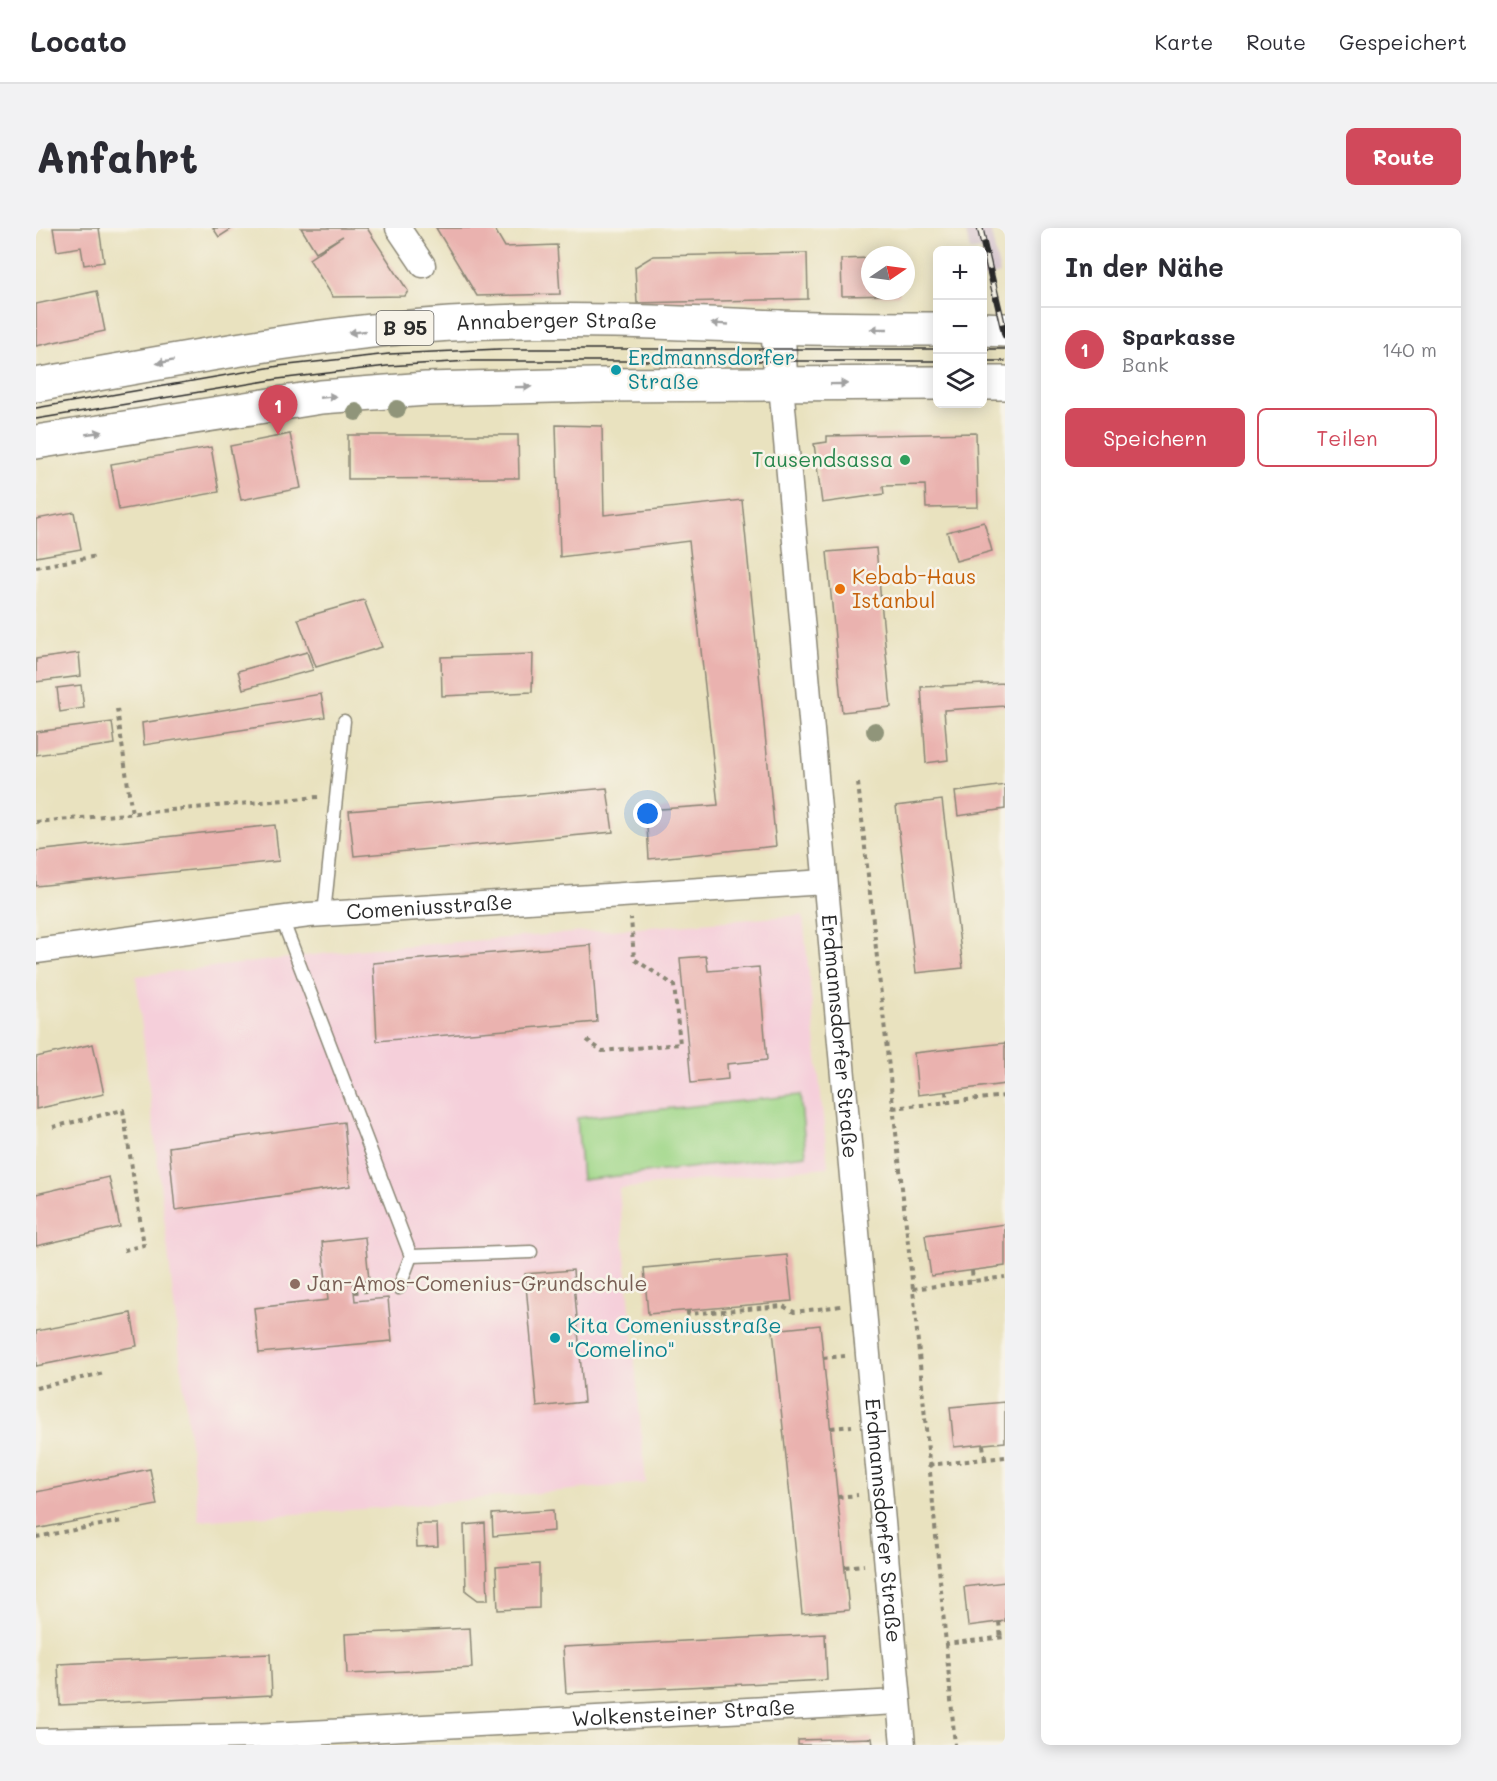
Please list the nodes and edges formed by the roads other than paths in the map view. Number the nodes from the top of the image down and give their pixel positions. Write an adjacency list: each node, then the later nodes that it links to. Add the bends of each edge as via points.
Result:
1 (398, 228): 2 (street)
2 (423, 265)
3 (778, 327): 4 (main road, Annaberger Straße / B 95, one-way to 3); 10 (main road, Annaberger Straße / B 95, one-way to 10, via 574,321 432,325 333,335); 11 (main road, Erdmannsdorfer Straße)
4 (933, 329)
5 (987, 329): 6 (main road)
6 (1005, 330)
7 (933, 383): 11 (main road, one-way to 7)
8 (987, 383): 9 (main road)
9 (1005, 383)
10 (36, 385)
11 (781, 385): 12 (main road, one-way to 11, via 321,397 594,385); 14 (street, Erdmannsdorfer Straße)
12 (36, 442)
13 (344, 722): 15 (lane)
14 (825, 882): 15 (street, Comeniusstraße); 21 (street, Erdmannsdorfer Straße)
15 (324, 914): 16 (street, Comeniusstraße)
16 (282, 919): 17 (street, Comeniusstraße); 19 (lane)
17 (36, 951)
18 (531, 1252): 19 (lane)
19 (411, 1256): 20 (lane)
20 (399, 1288)
21 (898, 1702): 22 (street, Wolkensteiner Straße); 24 (street, Erdmannsdorfer Straße)
22 (253, 1740): 23 (street, Wolkensteiner Straße)
23 (36, 1741)
24 (903, 1745)

